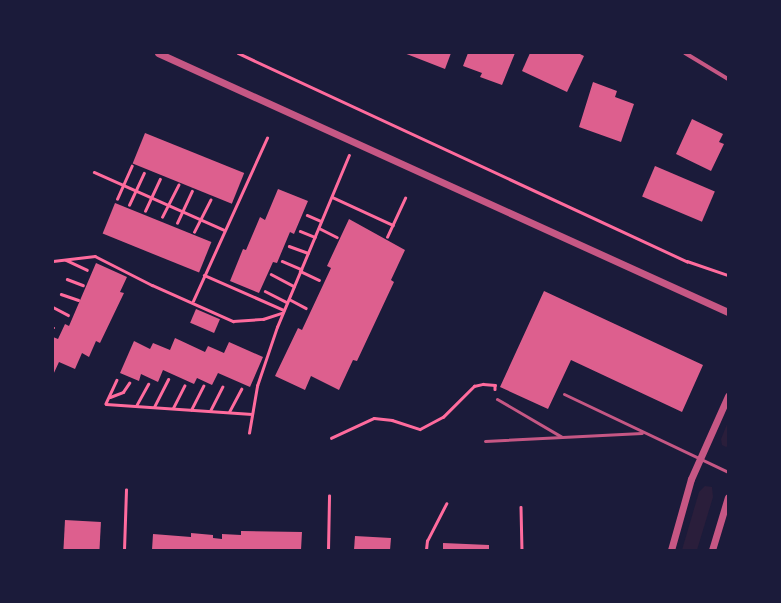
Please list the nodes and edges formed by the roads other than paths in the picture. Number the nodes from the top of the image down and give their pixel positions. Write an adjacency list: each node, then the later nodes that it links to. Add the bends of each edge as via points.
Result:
1 (158, 53): 4 (street)
2 (684, 53): 3 (street)
3 (728, 79)
4 (728, 312)
5 (564, 394): 8 (lane)
6 (728, 396): 11 (street)
7 (497, 399): 9 (lane)
8 (644, 433): 9 (lane); 11 (lane)
9 (562, 437): 10 (lane)
10 (485, 441)
11 (700, 460): 12 (lane); 14 (street, via 691,479)
12 (728, 472)
13 (728, 497): 15 (street)
14 (671, 550)
15 (712, 550)

